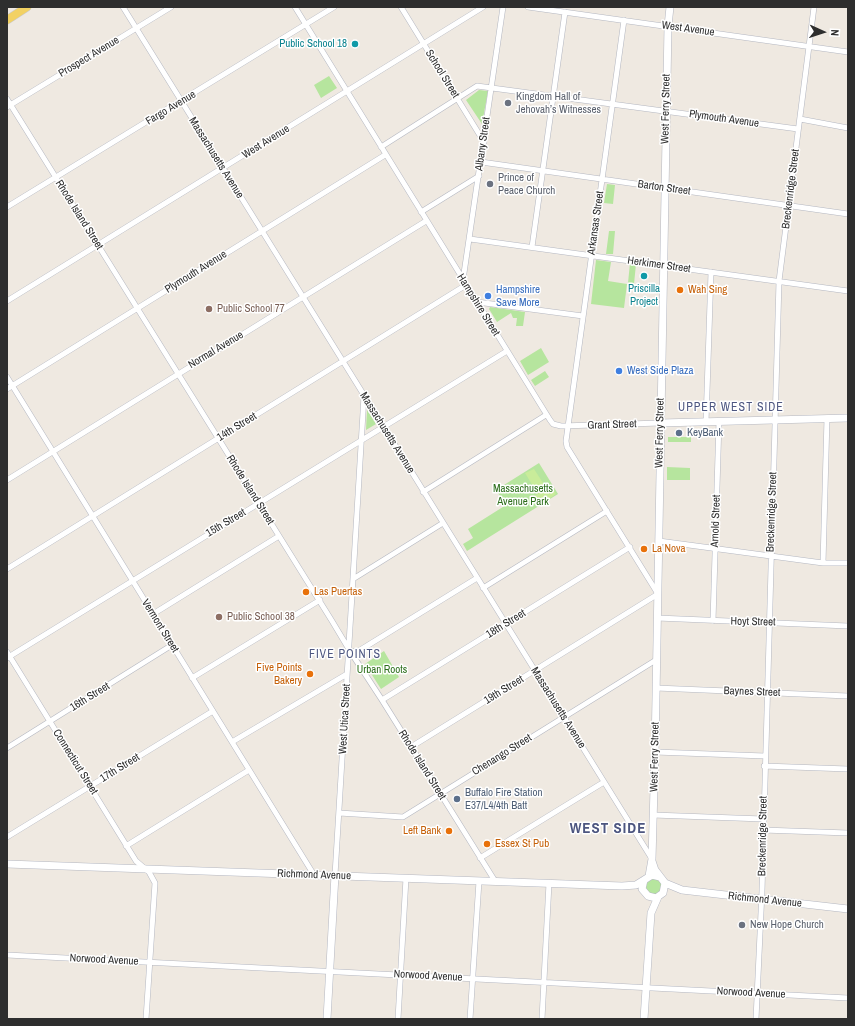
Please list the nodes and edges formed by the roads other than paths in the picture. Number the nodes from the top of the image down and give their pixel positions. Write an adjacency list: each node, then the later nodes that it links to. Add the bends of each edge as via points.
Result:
1 (27, 7): 13 (main road)
2 (123, 7): 17 (street, Massachusetts Avenue)
3 (171, 7): 17 (street, Prospect Avenue)
4 (295, 7): 15 (street, Hampshire Street)
5 (334, 7): 15 (street, Fargo Avenue)
6 (401, 7): 18 (street, School Street)
7 (483, 7): 18 (street, West Avenue)
8 (503, 7): 21 (street, Albany Street)
9 (528, 7): 12 (street, West Avenue)
10 (670, 7): 16 (street, West Ferry Street)
11 (814, 7): 19 (street, Breckenridge Street)
12 (565, 12): 14 (street, West Avenue); 23 (street)
13 (7, 20)
14 (624, 20): 16 (street, West Avenue); 27 (street, Arkansas Street)
15 (305, 24): 22 (street, Hampshire Street); 26 (street, Fargo Avenue)
16 (668, 26): 19 (street, West Avenue); 29 (street, West Ferry Street)
17 (136, 28): 26 (street, Massachusetts Avenue); 28 (street, Prospect Avenue)
18 (423, 43): 22 (street, West Avenue); 24 (street, School Street)
19 (809, 46): 20 (street, West Avenue); 30 (street, Breckenridge Street)
20 (848, 52)
21 (491, 87): 23 (street, Plymouth Avenue); 24 (street, Plymouth Avenue, via 477,86); 33 (street, Albany Street)
22 (346, 91): 34 (street, Hampshire Street); 37 (street, West Avenue)
23 (553, 96): 27 (street, Plymouth Avenue); 38 (street)
24 (457, 98): 33 (street, School Street); 34 (street, Plymouth Avenue)
25 (7, 99): 28 (street, Rhode Island Street)
26 (181, 102): 37 (street, Massachusetts Avenue); 40 (street, Fargo Avenue)
27 (614, 104): 29 (street, Plymouth Avenue); 41 (street, Arkansas Street)
28 (9, 106): 40 (street, Rhode Island Street)
29 (666, 111): 32 (street, Plymouth Avenue); 42 (street, West Ferry Street)
30 (800, 118): 31 (street); 32 (street, Breckenridge Street)
31 (848, 128)
32 (798, 129): 43 (street, Breckenridge Street)
33 (484, 142): 36 (street, Albany Street)
34 (381, 147): 35 (street, Hampshire Street)
35 (385, 155): 45 (street, Hampshire Street); 48 (street, Plymouth Avenue)
36 (481, 162): 38 (street, Barton Street); 39 (street, Albany Street)
37 (223, 169): 48 (street, Massachusetts Avenue); 50 (street, West Avenue)
38 (543, 170): 41 (street, Barton Street); 51 (street)
39 (479, 176): 45 (street); 49 (street, Albany Street)
40 (56, 177): 44 (street, Fargo Avenue); 50 (street, Rhode Island Street)
41 (602, 179): 42 (street, Barton Street); 52 (street, Arkansas Street)
42 (664, 188): 43 (street, Barton Street); 53 (street, West Ferry Street)
43 (788, 206): 46 (street, Barton Street); 55 (street, Breckenridge Street)
44 (7, 207)
45 (421, 212): 47 (street, Hampshire Street)
46 (848, 214)
47 (426, 221): 56 (street, Hampshire Street); 58 (street, Normal Avenue)
48 (262, 231): 58 (street, Massachusetts Avenue); 61 (street, Plymouth Avenue)
49 (470, 239): 51 (street, Herkimer Street); 56 (street, Albany Street)
50 (98, 245): 59 (street, West Avenue); 61 (street, Rhode Island Street)
51 (532, 247): 52 (street, Herkimer Street)
52 (592, 255): 53 (street, Herkimer Street); 62 (street, Arkansas Street)
53 (663, 265): 54 (street, Herkimer Street); 76 (street, West Ferry Street)
54 (711, 272): 55 (street, Herkimer Street); 74 (street)
55 (779, 281): 57 (street, Herkimer Street); 73 (street, Breckenridge Street)
56 (465, 283): 60 (street, Hampshire Street); 64 (street, 14th Street)
57 (848, 291)
58 (303, 297): 64 (street, Massachusetts Avenue); 65 (street, Normal Avenue)
59 (7, 300)
60 (477, 302): 62 (street); 63 (street, Hampshire Street)
61 (137, 309): 65 (street, Rhode Island Street); 67 (street, Plymouth Avenue)
62 (583, 316): 78 (street, Arkansas Street)
63 (507, 351): 70 (street, Hampshire Street); 77 (street, 15th Street)
64 (343, 362): 69 (street, Massachusetts Avenue); 79 (street, 14th Street)
65 (178, 374): 79 (street, Rhode Island Street); 81 (street, Normal Avenue)
66 (7, 377): 67 (street, Vermont Street)
67 (12, 386): 68 (street, Plymouth Avenue); 81 (street, Vermont Street)
68 (7, 389)
69 (364, 396): 77 (street, Massachusetts Avenue); 80 (street, West Utica Street)
70 (546, 415): 78 (street, Hampshire Street, via 553,424); 83 (street)
71 (827, 418): 72 (street, Grant Street); 73 (street, Grant Street); 93 (street)
72 (848, 418)
73 (775, 420): 75 (street, Grant Street); 92 (street, Breckenridge Street)
74 (706, 422): 75 (street, Grant Street); 76 (street, Grant Street)
75 (719, 422): 91 (street, Arnold Street)
76 (661, 423): 78 (street, Grant Street); 89 (street, West Ferry Street)
77 (383, 426): 80 (street, 15th Street); 83 (street, Massachusetts Avenue)
78 (568, 426): 85 (street, via 567,447)
79 (218, 439): 84 (street, Rhode Island Street); 86 (street, 14th Street)
80 (362, 440): 84 (street, 15th Street); 97 (street, West Utica Street)
81 (53, 452): 82 (street, Normal Avenue); 86 (street, Vermont Street)
82 (7, 480)
83 (423, 492): 87 (street, Massachusetts Avenue)
84 (259, 503): 88 (street, Rhode Island Street); 98 (street, 15th Street)
85 (607, 511): 90 (street); 99 (street)
86 (93, 516): 95 (street, 14th Street); 98 (street, Vermont Street)
87 (443, 523): 96 (street, Massachusetts Avenue); 97 (street)
88 (279, 536): 101 (street, Rhode Island Street); 102 (street)
89 (659, 541): 91 (street); 100 (street, West Ferry Street)
90 (630, 547): 100 (street); 106 (street, 18th Street)
91 (715, 549): 92 (street); 104 (street, Arnold Street)
92 (770, 557): 93 (street); 105 (street, Breckenridge Street)
93 (823, 563): 94 (street)
94 (848, 563)
95 (7, 569)
96 (477, 578): 99 (street, Massachusetts Avenue); 109 (street, via 357,652)
97 (353, 579): 109 (street, West Utica Street)
98 (132, 580): 102 (street, Vermont Street); 110 (street, 15th Street)
99 (483, 588): 106 (street, Massachusetts Avenue)
100 (658, 594): 103 (street, West Ferry Street); 112 (street, 19th Street)
101 (320, 600): 109 (street, Rhode Island Street); 114 (street)
102 (153, 614): 108 (street, Vermont Street)
103 (657, 618): 104 (street, Hoyt Street); 111 (street, West Ferry Street)
104 (713, 621): 105 (street, Hoyt Street)
105 (769, 622): 107 (street, Hoyt Street); 116 (street, Breckenridge Street)
106 (506, 624): 112 (street, Massachusetts Avenue); 118 (street, 18th Street)
107 (848, 626)
108 (172, 645): 114 (street, Vermont Street); 121 (street, 16th Street)
109 (350, 651): 113 (street, West Utica Street); 118 (street, Rhode Island Street)
110 (8, 655): 121 (street, Connecticut Street)
111 (656, 660): 115 (street, West Ferry Street); 120 (street, Chenango Street)
112 (535, 671): 120 (street, Massachusetts Avenue); 123 (street, 19th Street)
113 (347, 674): 122 (street); 133 (street, West Utica Street)
114 (192, 678): 119 (street, Vermont Street)
115 (656, 688): 116 (street, Baynes Street); 125 (street, West Ferry Street)
116 (767, 692): 117 (street, Baynes Street); 126 (street, Breckenridge Street)
117 (848, 696)
118 (382, 700): 123 (street, Rhode Island Street)
119 (213, 710): 122 (street, Vermont Street); 131 (street, 17th Street)
120 (563, 717): 130 (street, Massachusetts Avenue); 132 (street, Chenango Street)
121 (50, 721): 124 (street, 16th Street); 131 (street, Connecticut Street)
122 (232, 742): 129 (street, Vermont Street)
123 (411, 747): 132 (street, Rhode Island Street)
124 (7, 748)
125 (655, 752): 126 (street); 134 (street, West Ferry Street)
126 (765, 756): 127 (street, Breckenridge Street)
127 (764, 766): 128 (street); 135 (street, Breckenridge Street)
128 (848, 768)
129 (249, 770): 139 (street); 144 (street, Vermont Street)
130 (604, 782): 140 (street); 141 (street, Massachusetts Avenue)
131 (90, 786): 138 (street, 17th Street); 139 (street, Connecticut Street)
132 (440, 793): 133 (street, Chenango Street, via 403,817); 140 (street, Rhode Island Street)
133 (339, 813): 145 (street, West Utica Street)
134 (653, 815): 135 (street); 141 (street, West Ferry Street)
135 (763, 819): 136 (street, Breckenridge Street)
136 (763, 830): 137 (street); 157 (street, Breckenridge Street)
137 (848, 833)
138 (7, 838)
139 (126, 846): 143 (street, Connecticut Street, via 136,861)
140 (480, 858): 150 (street, Rhode Island Street)
141 (652, 858): 146 (street, West Ferry Street, via 653,866); 148 (street, West Ferry Street)
142 (7, 864): 143 (street, Richmond Avenue)
143 (146, 869): 144 (street, Richmond Avenue); 161 (street, Connecticut Street, via 155,883)
144 (314, 874): 145 (street, Richmond Avenue)
145 (335, 875): 147 (street, Richmond Avenue); 162 (street, West Utica Street)
146 (660, 877): 148 (street); 152 (street)
147 (406, 878): 149 (street, Richmond Avenue); 163 (street)
148 (646, 878): 153 (street, Richmond Avenue, via 636,884); 155 (street, via 642,887)
149 (479, 881): 150 (street, Richmond Avenue); 164 (street)
150 (495, 881): 151 (street, Richmond Avenue)
151 (550, 883): 153 (street, Richmond Avenue); 165 (street)
152 (664, 883): 154 (street, Richmond Avenue); 156 (street)
153 (622, 886): 155 (street, Richmond Avenue)
154 (682, 890): 156 (street, Richmond Avenue); 157 (street, Richmond Avenue)
155 (646, 894): 156 (street); 159 (street)
156 (660, 895): 159 (street)
157 (762, 899): 158 (street, Richmond Avenue); 167 (street, Breckenridge Street)
158 (848, 909)
159 (651, 913): 166 (street)
160 (7, 955): 161 (street, Norwood Avenue)
161 (150, 962): 162 (street, Norwood Avenue); 169 (street, Connecticut Street)
162 (330, 971): 163 (street, Norwood Avenue); 170 (street, West Utica Street)
163 (400, 975): 164 (street, Norwood Avenue); 171 (street)
164 (472, 978): 165 (street, Norwood Avenue); 172 (street)
165 (544, 982): 166 (street, Norwood Avenue); 173 (street)
166 (646, 987): 167 (street, Norwood Avenue); 174 (street)
167 (757, 993): 168 (street, Norwood Avenue); 175 (street, Breckenridge Street)
168 (848, 998)
169 (146, 1019)
170 (327, 1019)
171 (398, 1019)
172 (470, 1019)
173 (542, 1019)
174 (644, 1019)
175 (756, 1019)

